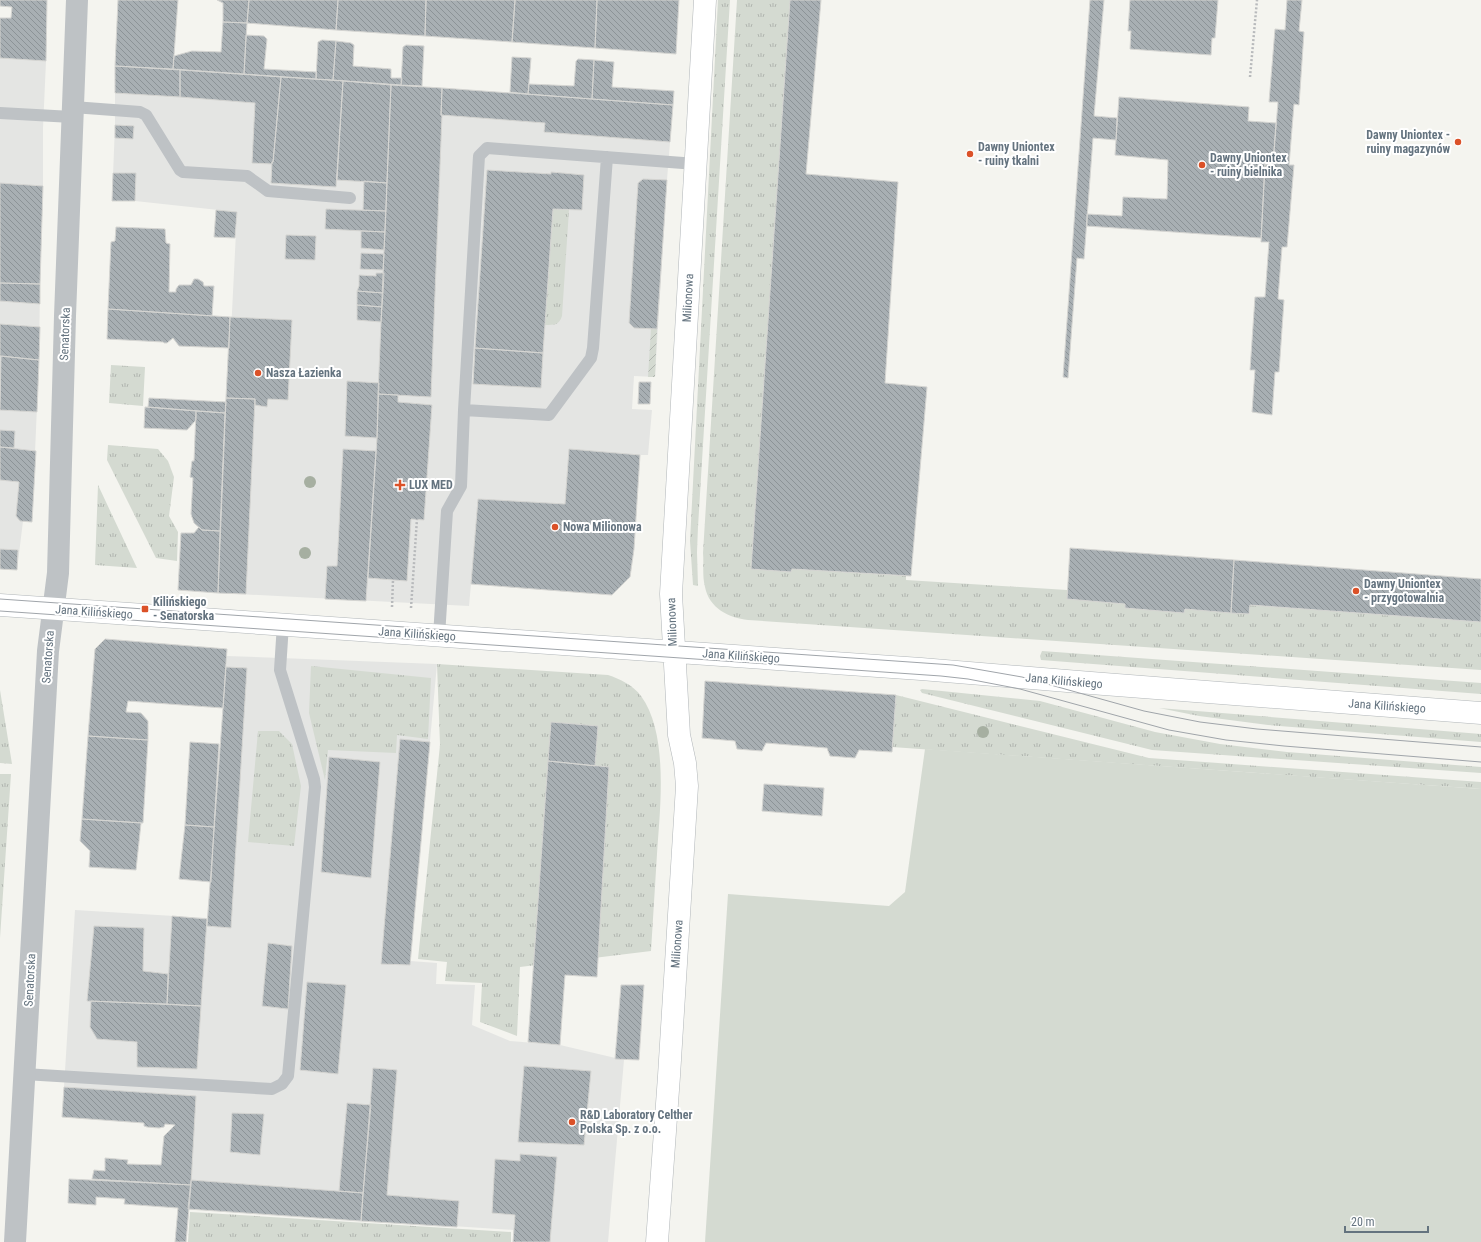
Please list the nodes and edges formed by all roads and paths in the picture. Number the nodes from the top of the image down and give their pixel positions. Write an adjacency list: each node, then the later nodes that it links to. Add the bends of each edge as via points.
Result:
1 (77, 0): 5 (street, Senatorska)
2 (705, 0): 8 (street, Milionowa)
3 (1257, 0): 4 (path)
4 (1250, 77)
5 (72, 112): 6 (lane); 9 (lane, via 140,112 146,115 183,172 247,176 268,191); 16 (street, Senatorska, via 58,573)
6 (0, 113)
7 (607, 157): 8 (lane); 10 (lane, via 591,358 549,415); 10 (lane, via 487,148 479,156)
8 (696, 164): 19 (street, Milionowa, via 671,594)
9 (350, 198)
10 (464, 410): 18 (lane, via 461,486 447,511)
11 (417, 519): 15 (path)
12 (393, 580): 14 (path)
13 (0, 605): 16 (street, Jana Kilińskiego)
14 (392, 608)
15 (410, 608)
16 (53, 609): 17 (street, Jana Kilińskiego); 21 (street, Senatorska, via 48,651)
17 (283, 624): 18 (street, Jana Kilińskiego); 21 (lane, via 280,670 315,787 288,1076 282,1084 272,1089)
18 (439, 636): 19 (street, Jana Kilińskiego)
19 (674, 651): 20 (street, Jana Kilińskiego); 23 (street, Milionowa, via 679,735 687,786)
20 (1481, 713)
21 (24, 1074): 22 (street, Senatorska)
22 (15, 1242)
23 (657, 1242)

